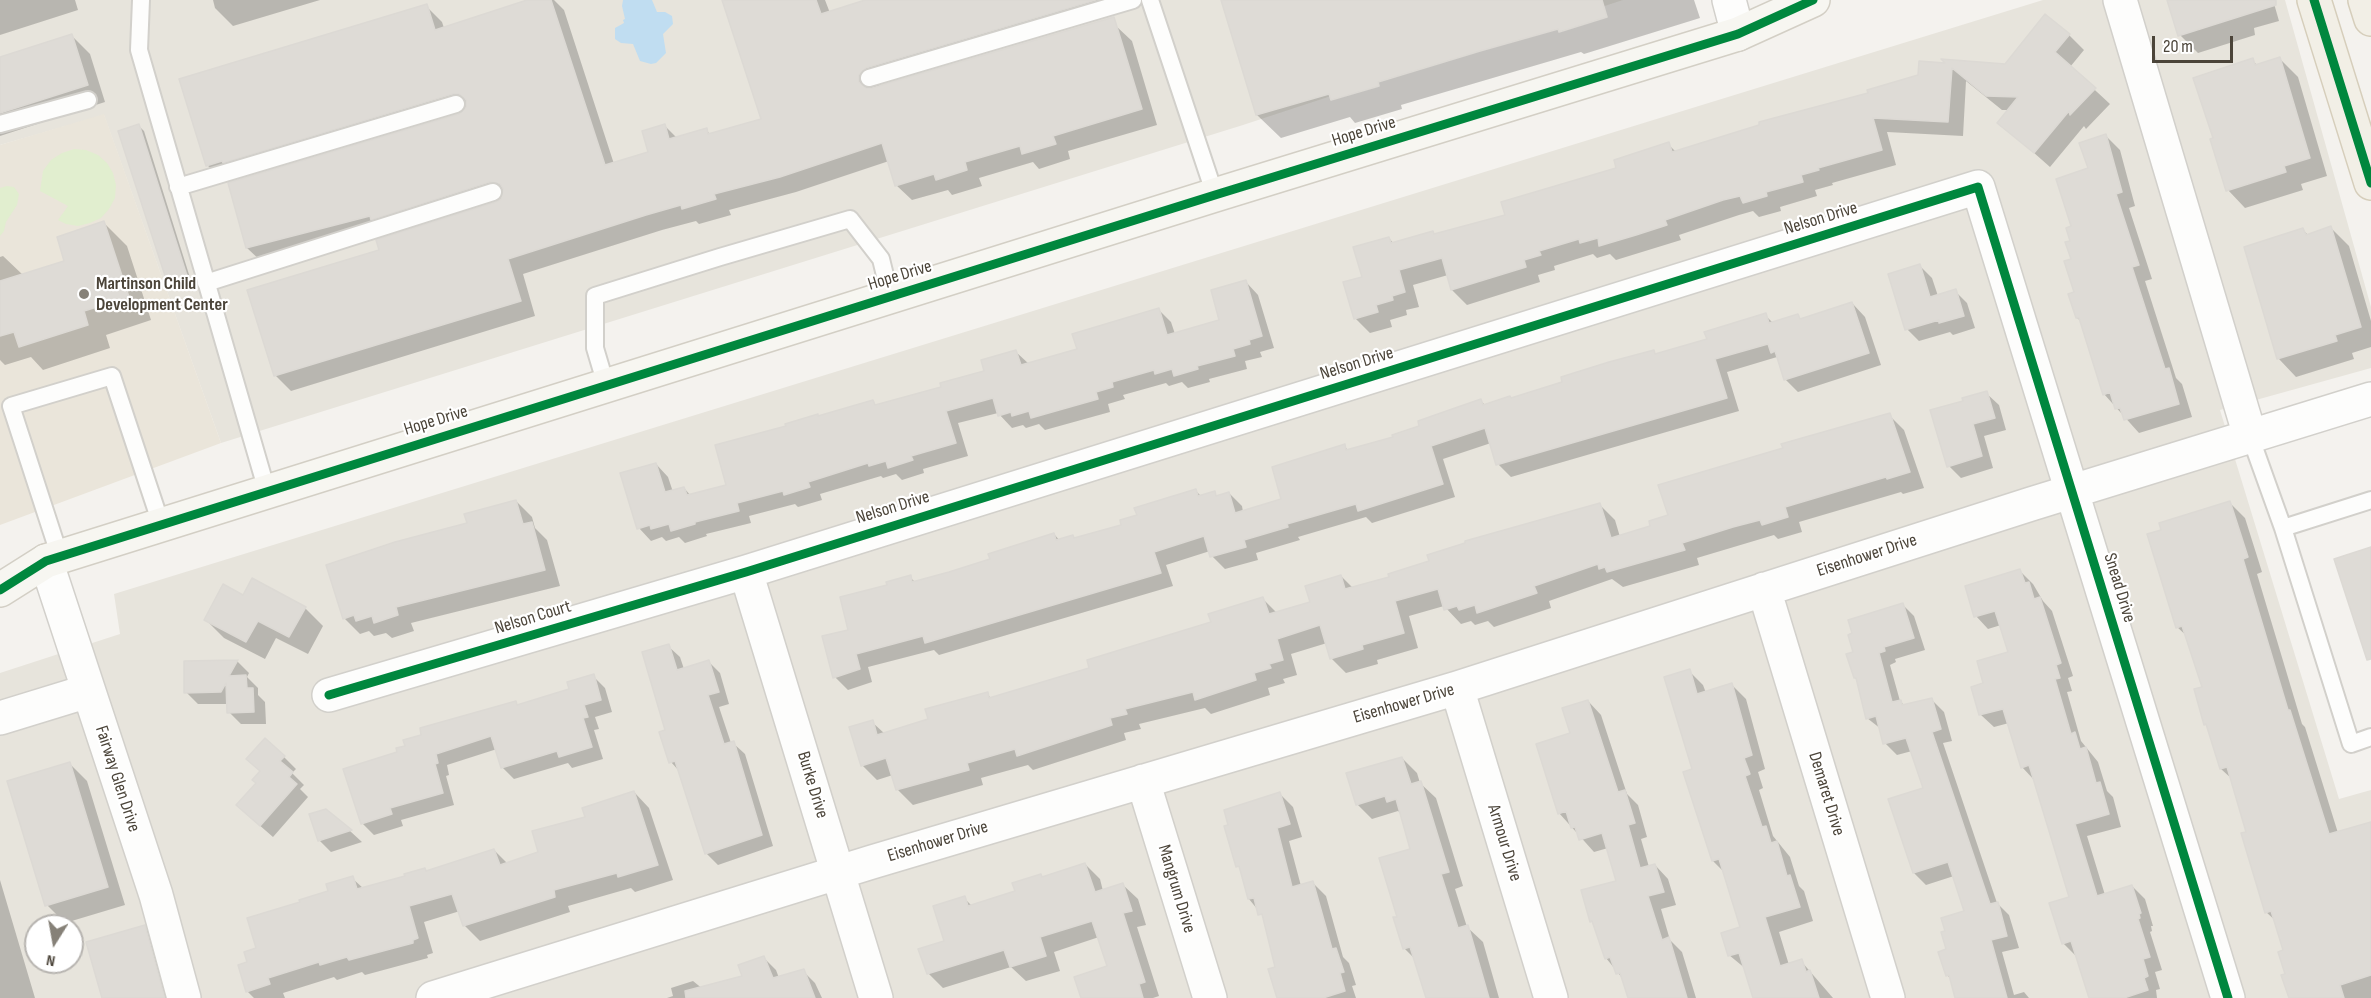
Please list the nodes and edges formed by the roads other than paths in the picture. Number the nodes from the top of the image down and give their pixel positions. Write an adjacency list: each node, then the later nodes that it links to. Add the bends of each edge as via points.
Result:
1 (141, 0): 16 (lane, via 139,50)
2 (1133, 0): 11 (lane)
3 (1150, 0): 19 (lane)
4 (1729, 0): 10 (street)
5 (1813, 0): 10 (street, Hope Drive)
6 (2120, 0): 24 (street)
7 (2314, 0): 15 (main road)
8 (2365, 0): 9 (main road)
9 (2371, 19)
10 (1738, 34): 19 (street, Hope Drive)
11 (868, 78)
12 (88, 100): 14 (lane)
13 (456, 104): 16 (lane)
14 (0, 124)
15 (2371, 183)
16 (178, 187): 20 (lane)
17 (1978, 188): 26 (street, Snead Drive); 31 (street, Nelson Drive)
18 (493, 192): 20 (lane)
19 (1215, 195): 21 (street, Hope Drive)
20 (206, 283): 25 (lane)
21 (890, 296): 22 (street, Hope Drive); 22 (lane, via 881,259 850,219 595,296 595,348)
22 (606, 385): 25 (street, Hope Drive)
23 (2371, 399): 24 (street, Eisenhower Drive)
24 (2250, 436): 26 (street, Eisenhower Drive); 29 (lane)
25 (267, 491): 28 (street, Hope Drive)
26 (2072, 491): 32 (street, Eisenhower Drive); 47 (street, Snead Drive)
27 (2371, 500): 29 (lane)
28 (161, 524): 30 (street, Hope Drive); 30 (lane, via 112,376 11,406)
29 (2283, 528): 38 (lane, via 2351,744)
30 (53, 559): 33 (street, Hope Drive); 35 (street, Fairway Glen Drive)
31 (746, 572): 36 (street, Nelson Court); 40 (street, Burke Drive)
32 (1764, 589): 34 (street, Eisenhower Drive); 46 (street, Demaret Drive)
33 (0, 590)
34 (1457, 688): 39 (street, Eisenhower Drive); 45 (street, Armour Drive)
35 (88, 691): 37 (street); 41 (street, Fairway Glen Drive, via 156,895)
36 (330, 695)
37 (0, 718)
38 (2371, 737)
39 (1143, 781): 40 (street, Eisenhower Drive); 44 (street, Mangrum Drive)
40 (838, 872): 42 (street, Eisenhower Drive); 43 (street, Burke Drive)
41 (184, 998)
42 (433, 998)
43 (876, 998)
44 (1210, 998)
45 (1551, 998)
46 (1888, 998)
47 (2228, 998)

